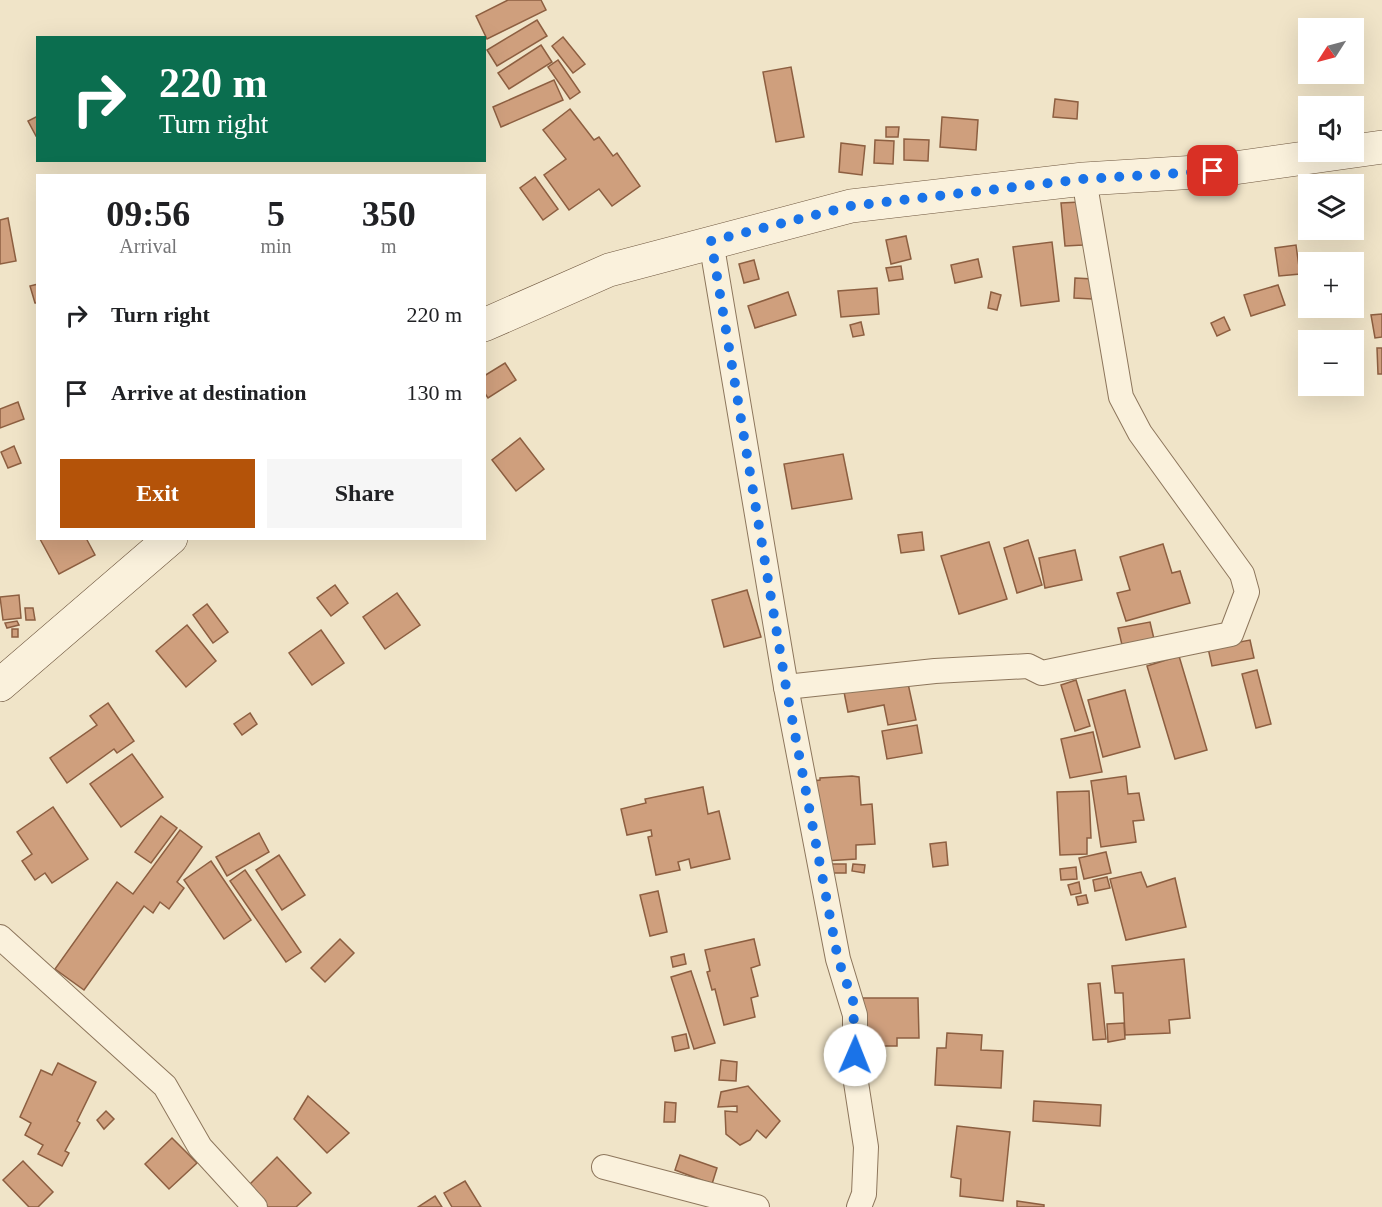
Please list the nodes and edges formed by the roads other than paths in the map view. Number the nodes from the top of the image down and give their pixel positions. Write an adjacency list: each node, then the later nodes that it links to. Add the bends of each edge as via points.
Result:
1 (1382, 147): 2 (street, via 1213,171)
2 (1084, 179): 3 (street, via 851,206); 7 (street, via 1121,397 1147,442 1242,574 1247,591 1231,634 1042,673 1028,666 935,671)
3 (711, 241): 4 (street, via 609,270); 7 (street)
4 (486, 324)
5 (169, 540): 6 (street)
6 (0, 686)
7 (786, 687): 12 (street, via 838,959 855,1015 855,1076 866,1147 864,1194)
8 (0, 937): 10 (street, via 165,1086 200,1147)
9 (604, 1167): 11 (street)
10 (255, 1207)
11 (757, 1207)
12 (859, 1207)

